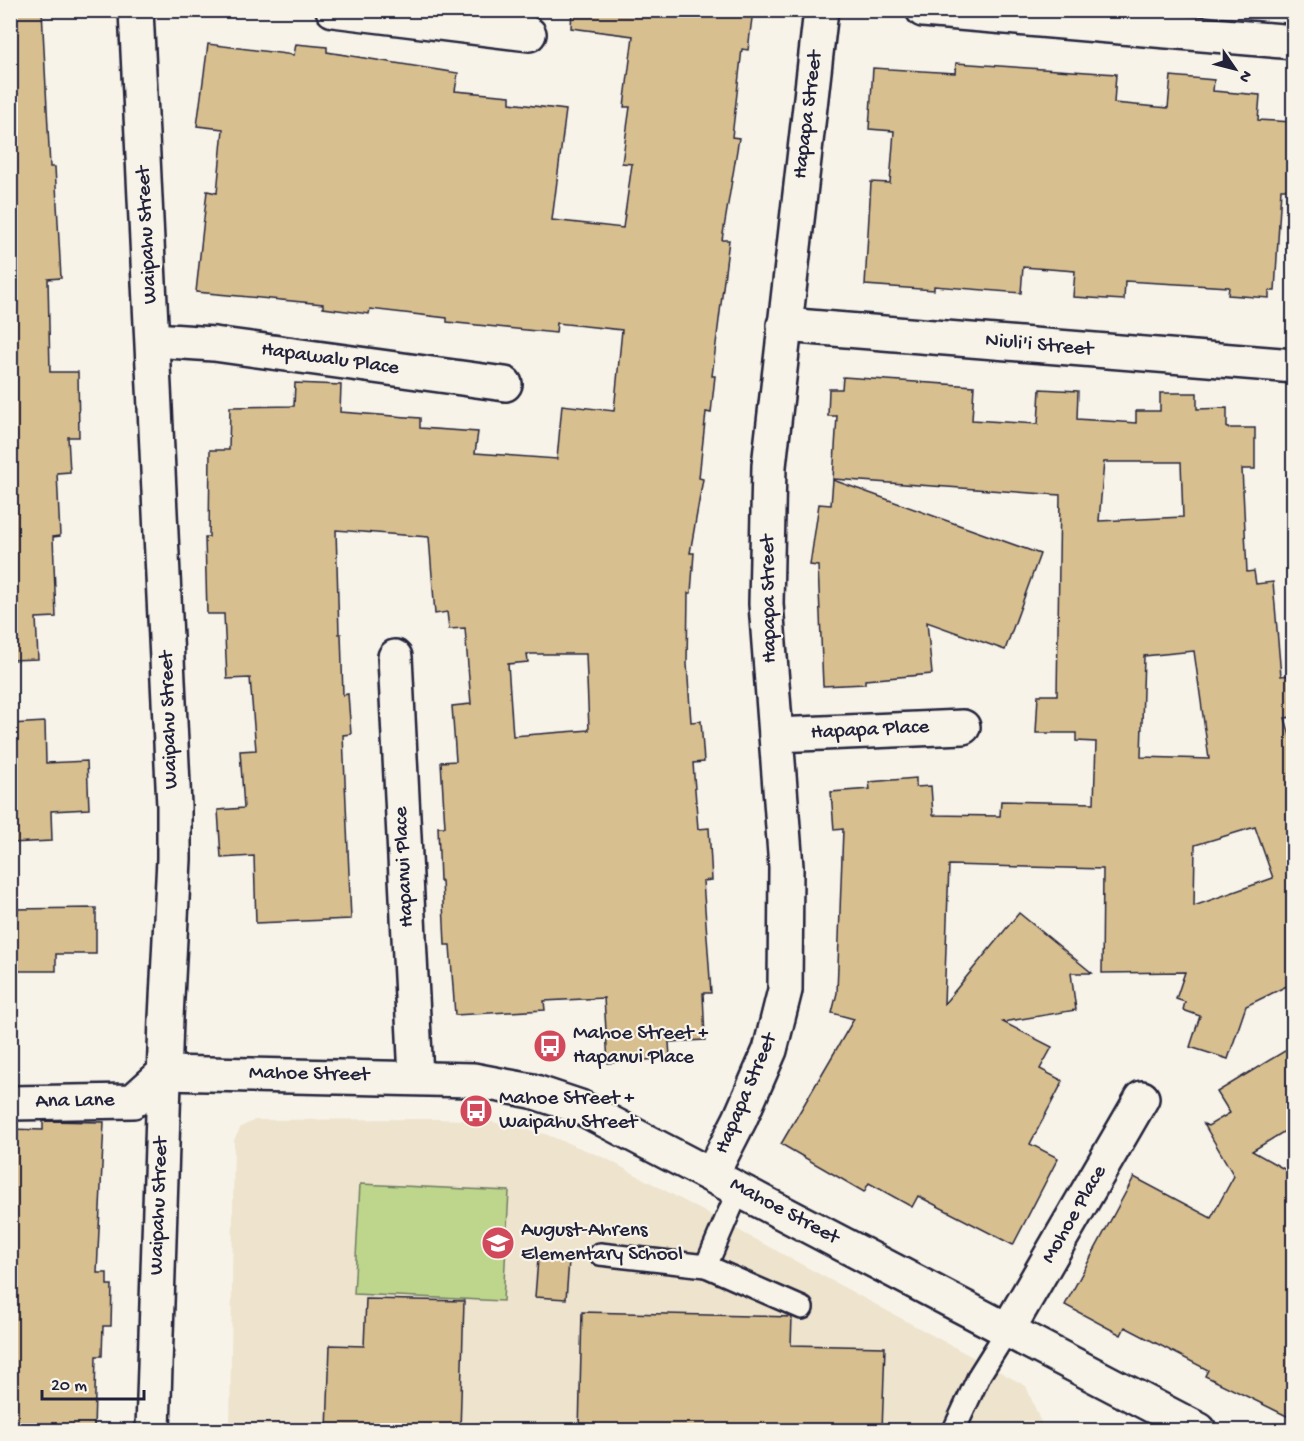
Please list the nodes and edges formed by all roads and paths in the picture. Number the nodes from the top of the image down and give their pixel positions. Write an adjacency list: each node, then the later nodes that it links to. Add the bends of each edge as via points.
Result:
1 (136, 10): 9 (street, Waipahu Street)
2 (333, 10): 6 (street)
3 (821, 10): 8 (street, Hapapa Street)
4 (923, 10): 5 (street)
5 (1214, 22): 7 (street)
6 (529, 34)
7 (1293, 42)
8 (784, 326): 10 (street, Niuli'i Street); 14 (street, Hapapa Street, via 769,466 766,592)
9 (153, 340): 11 (street, Hapawalu Place, via 214,344); 15 (street, Waipahu Street, via 174,806)
10 (1293, 366)
11 (505, 384)
12 (395, 657): 16 (street, Hapanui Place)
13 (963, 727): 14 (street, Hapapa Place)
14 (776, 735): 19 (street, Hapapa Street, via 786,867 786,990 770,1050 740,1119)
15 (164, 1073): 16 (street, Mahoe Street); 18 (street, Ana Lane, via 133,1101); 25 (street, Waipahu Street)
16 (416, 1077): 19 (street, Mahoe Street, via 473,1080 551,1097 580,1107)
17 (1142, 1098): 23 (street, Mohoe Place)
18 (10, 1103)
19 (726, 1181): 21 (lane); 23 (street, Mahoe Street)
20 (600, 1254): 21 (lane)
21 (706, 1266): 22 (lane)
22 (802, 1308)
23 (1007, 1331): 24 (lane); 26 (street, Mahoe Street)
24 (961, 1424)
25 (153, 1431)
26 (1198, 1431)

